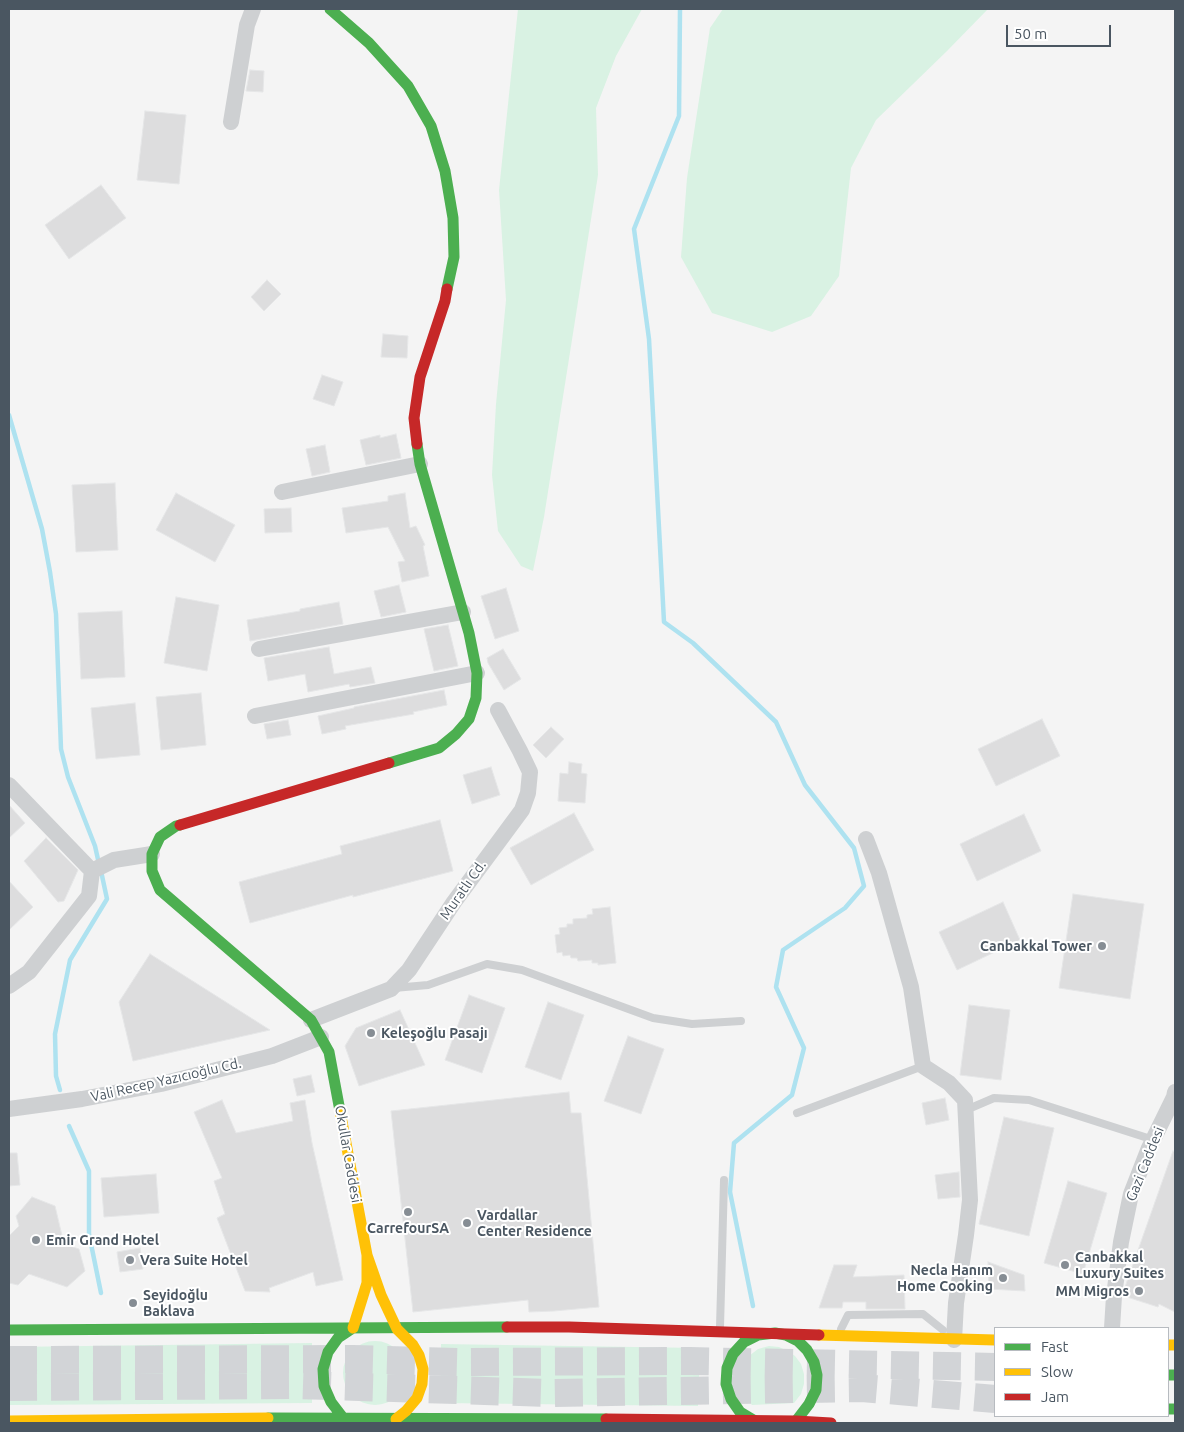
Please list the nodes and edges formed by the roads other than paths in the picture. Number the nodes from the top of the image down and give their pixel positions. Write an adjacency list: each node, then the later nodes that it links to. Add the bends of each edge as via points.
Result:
1 (253, 9): 3 (street, via 247,25)
2 (330, 9): 4 (main road, via 370,43 408,86 431,126 445,171 453,218 454,257 445,301 420,377 414,418)
3 (231, 122)
4 (420, 464): 5 (street); 6 (main road)
5 (282, 492)
6 (463, 612): 7 (street); 8 (main road)
7 (259, 649)
8 (477, 673): 10 (street); 13 (main road, via 476,698 469,719 439,748 176,826 160,837)
9 (498, 710): 16 (street, Muratlı Cd., via 530,772 522,810 454,902 410,970)
10 (255, 716)
11 (9, 785): 14 (street)
12 (866, 839): 20 (street, via 879,873 911,987)
13 (152, 854): 14 (street, via 114,860); 17 (main road, Okullar Caddesi, via 152,871 160,890)
14 (92, 870): 15 (street, via 89,896 29,972)
15 (9, 986)
16 (391, 989): 17 (street, Muratlı Cd.); 18 (lane, via 428,985 488,964 522,970 653,1018 692,1024)
17 (311, 1020): 19 (main road, Okullar Caddesi)
18 (741, 1021)
19 (321, 1037): 22 (street, Vali Recep Yazıcıoğlu Cd., via 272,1056 161,1084); 27 (main road, Okullar Caddesi, via 329,1052)
20 (923, 1066): 23 (street, via 949,1083 965,1100); 24 (lane)
21 (1175, 1092): 25 (street, Gazi Caddesi)
22 (9, 1109)
23 (966, 1110): 25 (lane, via 994,1098 1029,1100); 35 (street, via 970,1200)
24 (797, 1113)
25 (1154, 1140): 28 (street, Gazi Caddesi, via 1131,1194 1122,1234)
26 (724, 1180): 32 (lane)
27 (367, 1255): 29 (main road, via 367,1283); 30 (main road, via 381,1295)
28 (1112, 1327)
29 (352, 1328): 30 (main road); 31 (main road); 38 (main road, via 338,1338 328,1352 323,1369 324,1386)
30 (398, 1328): 32 (main road, via 569,1327); 39 (main road, via 419,1354 422,1384 417,1398)
31 (9, 1330)
32 (720, 1331): 33 (main road)
33 (775, 1333): 34 (main road); 41 (main road, via 758,1335 744,1342 733,1354 727,1368 726,1384 731,1399 740,1412); 42 (main road, via 798,1341 814,1362 817,1374 816,1390)
34 (837, 1335): 35 (main road); 35 (lane, via 848,1315 923,1314)
35 (954, 1340): 36 (main road)
36 (994, 1340)
37 (9, 1421): 38 (main road, via 252,1418)
38 (344, 1421): 39 (main road)
39 (394, 1421): 40 (main road)
40 (542, 1421): 41 (main road)
41 (755, 1421): 42 (main road)
42 (796, 1421): 43 (main road)
43 (831, 1423)

